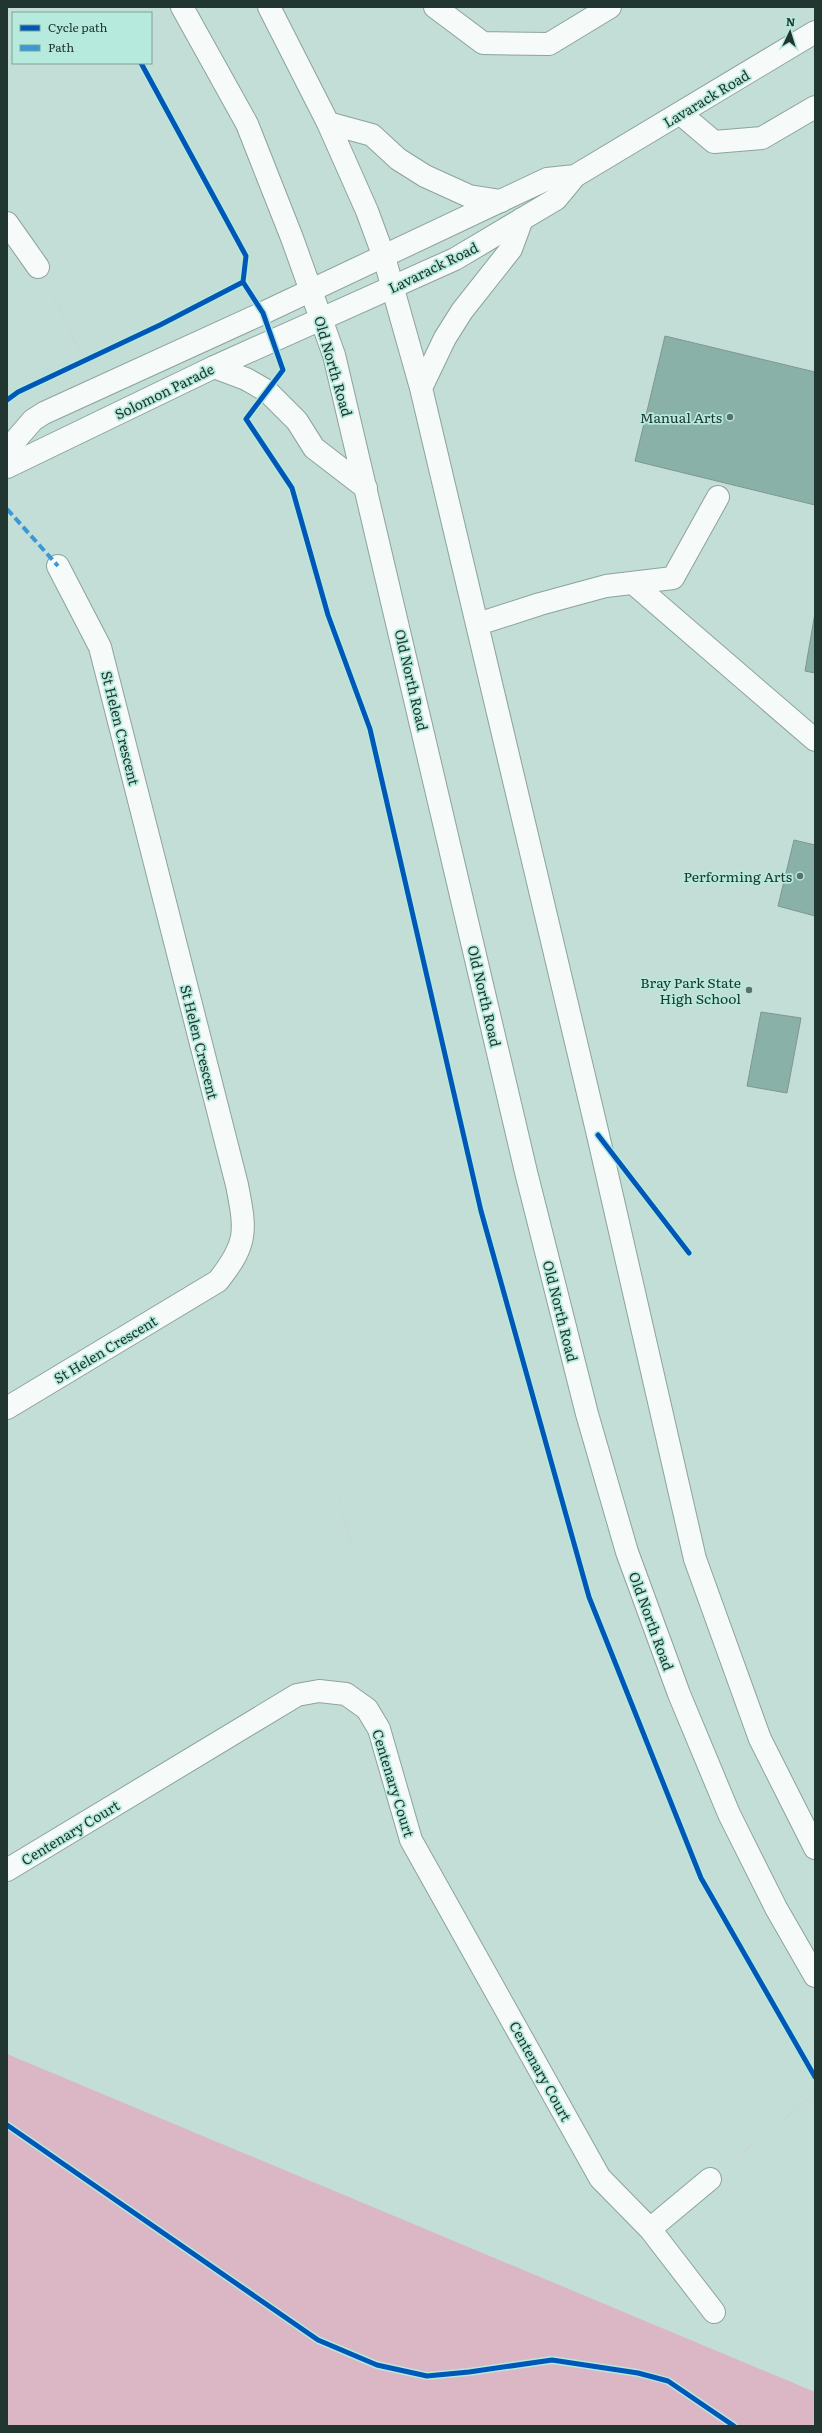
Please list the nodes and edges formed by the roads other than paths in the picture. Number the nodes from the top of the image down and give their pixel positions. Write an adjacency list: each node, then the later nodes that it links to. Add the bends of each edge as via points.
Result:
1 (182, 7): 16 (main road, Old North Road, via 247,124)
2 (269, 7): 8 (main road)
3 (435, 7): 4 (main road, via 484,43 549,44)
4 (610, 7)
5 (815, 32): 7 (main road, Lavarack Road)
6 (815, 107): 7 (main road, via 762,138 714,142)
7 (681, 114): 9 (main road, Lavarack Road)
8 (328, 123): 10 (main road, via 372,135 398,159 425,176 469,196); 13 (main road, via 367,211)
9 (575, 176): 10 (main road, Lavarack Road, via 547,179); 11 (main road, Lavarack Road, via 556,199)
10 (501, 201): 13 (main road, Lavarack Road)
11 (522, 219): 15 (main road, Lavarack Road, via 455,259); 19 (main road, via 511,249 462,310 445,338)
12 (7, 223): 14 (main road)
13 (384, 257): 15 (main road); 16 (main road, Lavarack Road)
14 (38, 267)
15 (393, 287): 17 (main road, Lavarack Road); 19 (main road)
16 (311, 290): 17 (main road, Old North Road); 20 (main road, Solomon Parade, via 33,420)
17 (322, 319): 18 (main road, Solomon Parade); 22 (main road, Old North Road)
18 (214, 366): 21 (main road, Solomon Parade); 22 (main road, via 267,391 297,421 314,448)
19 (421, 388): 26 (main road)
20 (7, 450)
21 (7, 467)
22 (366, 488): 31 (main road, Old North Road, via 526,1172 587,1414 626,1552 679,1694 729,1814 776,1908)
23 (718, 497): 25 (main road, via 673,578)
24 (58, 566): 28 (main road, St Helen Crescent, via 100,647 244,1218 242,1243 233,1262 218,1281)
25 (633, 583): 26 (main road, via 606,586); 27 (main road)
26 (478, 624): 29 (main road, via 695,1559 760,1739)
27 (815, 740)
28 (7, 1408)
29 (815, 1848)
30 (7, 1870): 33 (main road, Centenary Court, via 297,1695 319,1691 346,1694 367,1709 379,1729 411,1840 600,2178)
31 (815, 1976)
32 (710, 2178): 33 (main road)
33 (650, 2229): 34 (main road, Centenary Court)
34 (714, 2312)

